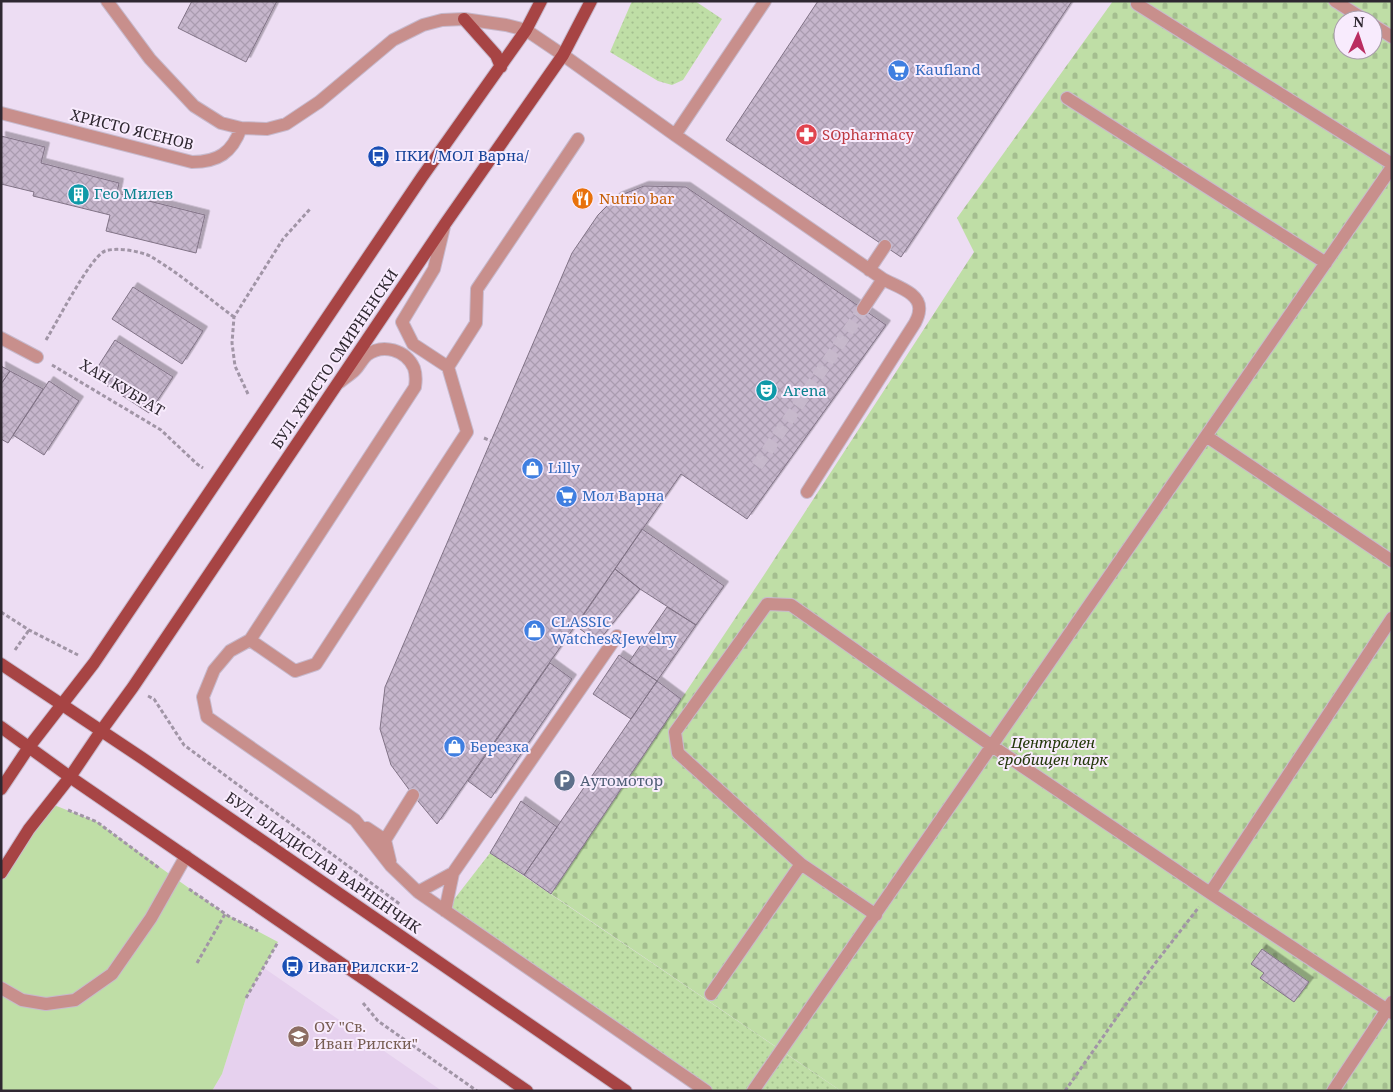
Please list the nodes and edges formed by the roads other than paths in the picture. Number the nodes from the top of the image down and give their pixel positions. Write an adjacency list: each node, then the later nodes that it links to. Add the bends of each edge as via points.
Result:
1 (107, 1): 14 (street, via 150,59 194,106 220,123)
2 (541, 1): 9 (main road, БУЛ. ХРИСТО СМИРНЕНСКИ)
3 (590, 1): 10 (main road, БУЛ. ХРИСТО СМИРНЕНСКИ)
4 (765, 1): 15 (street)
5 (1335, 1): 7 (street)
6 (1138, 4): 17 (street)
7 (1349, 10)
8 (464, 19): 9 (street); 11 (main road, via 496,54); 14 (street, via 423,25 393,40 319,102 286,124 267,129)
9 (526, 30): 10 (street); 11 (main road, БУЛ. ХРИСТО СМИРНЕНСКИ)
10 (562, 55): 15 (street); 18 (main road, БУЛ. ХРИСТО СМИРНЕНСКИ)
11 (501, 66): 35 (main road, БУЛ. ХРИСТО СМИРНЕНСКИ, via 422,177 94,663)
12 (1068, 98): 20 (street)
13 (1, 113): 14 (street, ХРИСТО ЯСЕНОВ, via 192,162 218,158 236,140)
14 (240, 128)
15 (675, 135): 21 (street)
16 (578, 139): 26 (street, via 478,289 476,323)
17 (1392, 166): 20 (street)
18 (445, 224): 26 (street, via 434,269 402,322 413,344); 27 (main road, БУЛ. ХРИСТО СМИРНЕНСКИ)
19 (885, 246): 21 (street)
20 (1326, 263): 28 (street)
21 (869, 270): 22 (street)
22 (883, 279): 23 (street); 29 (street, via 913,295 920,311)
23 (863, 309)
24 (1, 338): 25 (street)
25 (37, 357)
26 (448, 367): 33 (street, via 467,432 316,664 295,671)
27 (338, 384): 33 (street, via 369,354 386,349 408,359 416,377 415,387); 37 (main road, БУЛ. ХРИСТО СМИРНЕНСКИ)
28 (1206, 436): 30 (street); 38 (street)
29 (807, 492)
30 (1392, 561)
31 (1392, 618): 51 (street)
32 (617, 636): 49 (street)
33 (250, 640): 43 (street, via 230,651 214,670 203,697 207,717)
34 (3, 665): 35 (main road, БУЛ. ВЛАДИСЛАВ ВАРНЕНЧИК)
35 (62, 704): 37 (main road, БУЛ. ВЛАДИСЛАВ ВАРНЕНЧИК); 39 (main road, БУЛ. ХРИСТО СМИРНЕНСКИ)
36 (1, 727): 39 (main road)
37 (101, 731): 40 (main road, БУЛ. ХРИСТО СМИРНЕНСКИ); 58 (main road, БУЛ. ВЛАДИСЛАВ ВАРНЕНЧИК)
38 (992, 746): 46 (street, via 791,605 767,604 675,732 678,753); 51 (street); 53 (street)
39 (29, 747): 40 (main road); 41 (main road, БУЛ. ХРИСТО СМИРНЕНСКИ)
40 (70, 777): 45 (main road); 48 (main road, БУЛ. ХРИСТО СМИРНЕНСКИ, via 28,828)
41 (1, 789)
42 (413, 795): 44 (street)
43 (355, 820): 44 (street); 47 (street)
44 (385, 840): 47 (street)
45 (186, 856): 54 (street, via 151,918 112,974 74,1000 46,1004 22,1000); 57 (main road)
46 (801, 864): 53 (street); 55 (street)
47 (391, 866): 50 (street)
48 (1, 873)
49 (453, 873): 50 (street); 52 (street)
50 (418, 892): 52 (street)
51 (1210, 892): 56 (street)
52 (446, 911): 59 (street)
53 (876, 915): 60 (street)
54 (1, 988)
55 (711, 994)
56 (1390, 1008): 61 (street)
57 (527, 1091)
58 (626, 1091)
59 (706, 1091)
60 (753, 1091)
61 (1333, 1091)

